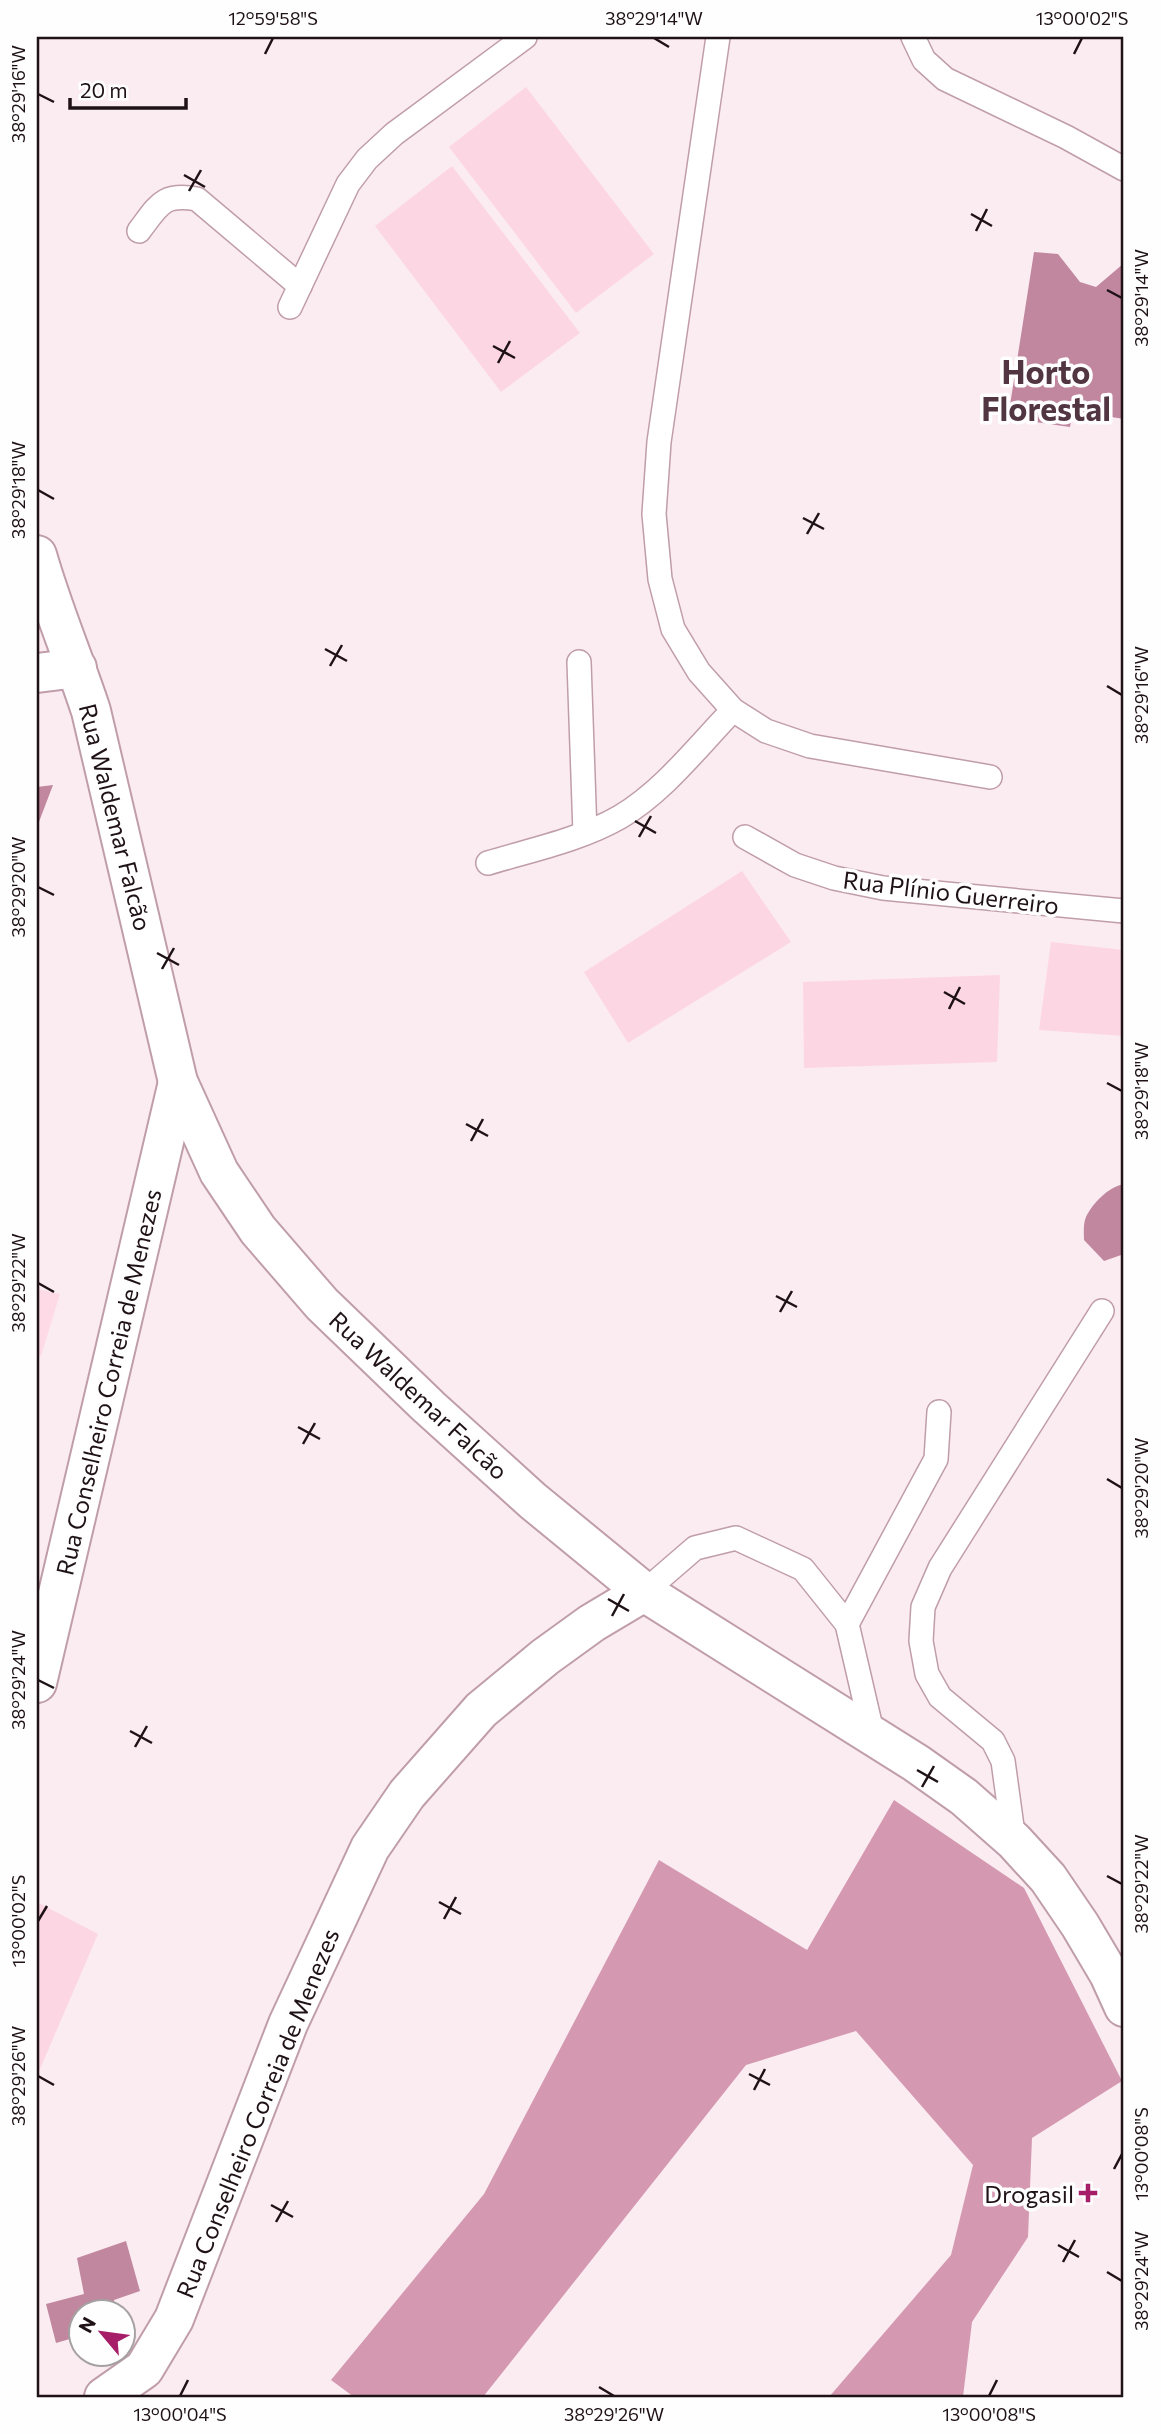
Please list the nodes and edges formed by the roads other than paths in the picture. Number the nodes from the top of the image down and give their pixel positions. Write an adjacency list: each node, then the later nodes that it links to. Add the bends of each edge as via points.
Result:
1 (525, 37): 6 (lane, via 367,159 348,184)
2 (718, 37): 13 (lane, via 659,442 654,514 660,579 673,629 699,672)
3 (912, 37): 4 (lane, via 924,60 945,79)
4 (1124, 169)
5 (139, 230): 6 (lane, via 161,203 178,196 197,199)
6 (300, 286): 7 (lane)
7 (290, 307)
8 (37, 555): 9 (street, Rua Waldemar Falcão)
9 (43, 604): 11 (street, Rua Waldemar Falcão)
10 (579, 662): 15 (lane)
11 (77, 668): 12 (street); 19 (street, Rua Waldemar Falcão)
12 (37, 673)
13 (733, 710): 14 (lane, via 766,732 810,746); 15 (lane, via 649,796)
14 (990, 777)
15 (585, 833): 17 (lane)
16 (745, 837): 18 (lane, Rua Plínio Guerreiro, via 795,865 883,888)
17 (488, 863)
18 (1124, 911)
19 (178, 1082): 22 (street, Rua Waldemar Falcão, via 219,1172 258,1230 321,1304 533,1501); 24 (street, Rua Conselheiro Correia de Menezes)
20 (1102, 1311): 26 (lane, via 940,1568 923,1607 921,1641 927,1674 940,1697 993,1741 1003,1761)
21 (939, 1412): 23 (lane, via 936,1460)
22 (644, 1592): 23 (lane, via 695,1548 736,1538 803,1569); 25 (street, Rua Waldemar Falcão); 28 (street, Rua Conselheiro Correia de Menezes, via 545,1657 481,1710 407,1794 370,1848 288,2024 174,2319 144,2369)
23 (848, 1625): 25 (lane)
24 (37, 1684)
25 (873, 1736): 26 (street, Rua Waldemar Falcão, via 964,1797)
26 (1014, 1841): 27 (street, Rua Waldemar Falcão, via 1048,1878 1080,1925)
27 (1124, 2007)
28 (105, 2397)

